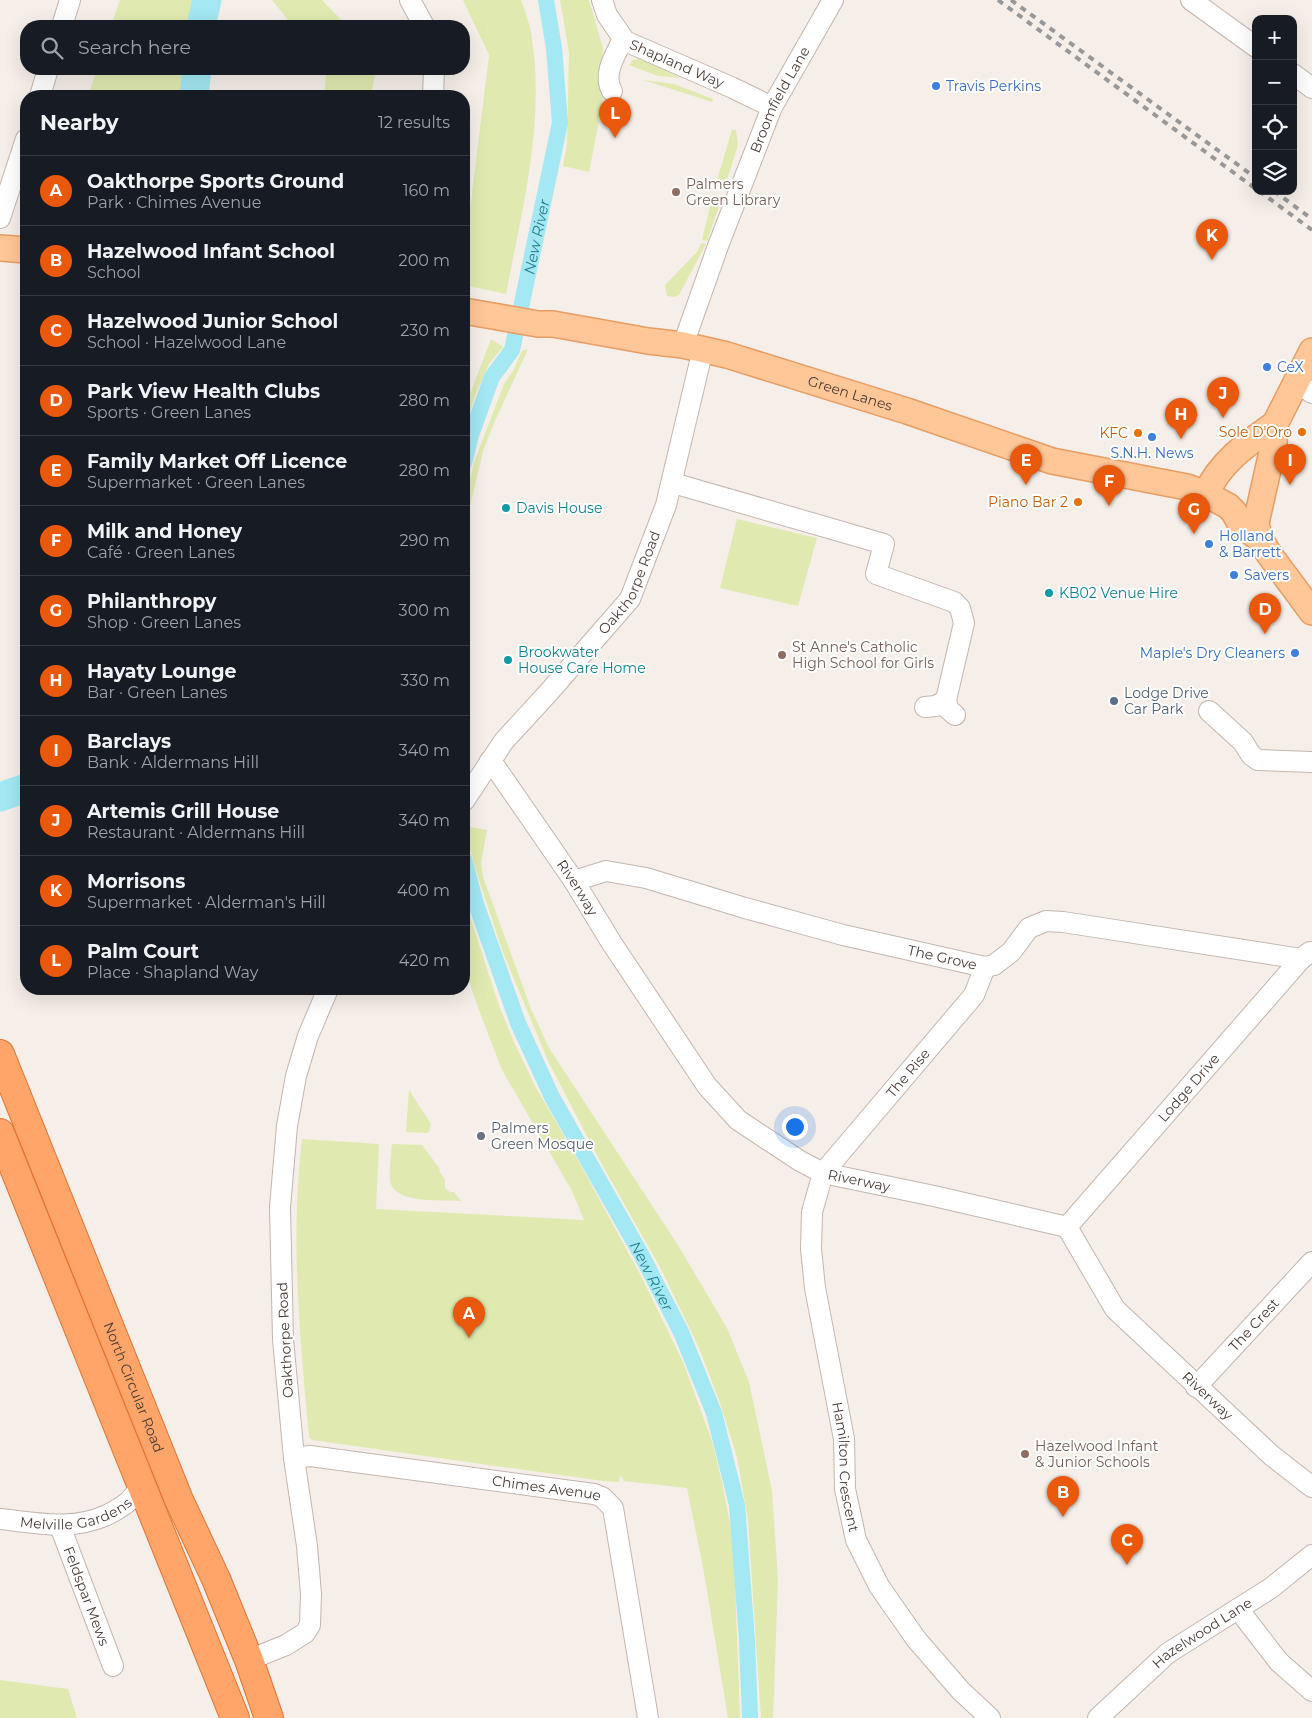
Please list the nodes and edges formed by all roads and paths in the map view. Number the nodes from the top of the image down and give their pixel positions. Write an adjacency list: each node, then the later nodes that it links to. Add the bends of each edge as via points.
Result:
1 (70, 0): 6 (street)
2 (410, 0): 7 (street)
3 (602, 0): 8 (street, Shapland Way, via 607,15)
4 (833, 0): 17 (street, Broomfield Lane)
5 (1191, 0): 9 (street)
6 (64, 20)
7 (421, 20)
8 (623, 39): 16 (street, via 611,63 608,80); 17 (street, Shapland Way)
9 (1252, 44)
10 (46, 75): 14 (street)
11 (434, 75): 15 (street)
12 (1297, 77): 13 (street)
13 (1312, 88)
14 (42, 90)
15 (433, 90)
16 (612, 91)
17 (772, 107): 23 (street, Broomfield Lane, via 718,246)
18 (20, 157): 19 (street)
19 (0, 218)
20 (0, 248): 21 (main road)
21 (20, 250)
22 (470, 312): 23 (main road, Green Lanes)
23 (693, 347): 27 (street, Oakthorpe Road); 28 (main road, Green Lanes, via 897,408 1052,461 1187,487)
24 (1312, 351): 25 (main road)
25 (1304, 387): 26 (main road)
26 (1275, 424): 28 (main road, via 1247,444 1220,470); 29 (main road)
27 (673, 483): 31 (street, via 884,544 876,574 947,598 960,608 964,623); 33 (street, Oakthorpe Road, via 630,599)
28 (1206, 494): 29 (main road, Green Lanes, via 1228,506 1241,525)
29 (1258, 531): 30 (main road, Green Lanes, via 1268,554)
30 (1312, 612)
31 (942, 708)
32 (1209, 711): 34 (street, via 1243,741 1258,760)
33 (490, 761): 35 (street, Oakthorpe Road); 36 (street, Riverway)
34 (1312, 762)
35 (470, 792)
36 (574, 881): 38 (street, The Grove, via 606,871 646,878 843,935); 42 (street, Riverway, via 707,1086 738,1120)
37 (1307, 955): 38 (street, The Grove, via 1046,921 1029,928 1012,952 994,965); 43 (street, Lodge Drive)
38 (985, 967): 42 (street, The Rise, via 974,995)
39 (325, 995): 46 (street, Oakthorpe Road, via 296,1076 287,1126 280,1207 283,1339)
40 (0, 1054): 53 (highway, North Circular Road, via 179,1500)
41 (0, 1133): 48 (highway)
42 (823, 1173): 43 (street, Riverway); 59 (street, Hamilton Crescent, via 812,1212 811,1249 815,1288 844,1439 845,1489 856,1540 879,1586 916,1639 961,1691)
43 (1067, 1227): 45 (street, Riverway, via 1115,1309)
44 (1312, 1262): 45 (street, The Crest)
45 (1196, 1387): 47 (street, Riverway, via 1271,1455)
46 (294, 1458): 53 (street, Oakthorpe Road, via 307,1546 310,1625 305,1633 286,1645); 58 (street, Chimes Avenue, via 310,1456 602,1497 613,1508)
47 (1312, 1487)
48 (136, 1492): 50 (street, Melville Gardens, via 119,1509 94,1520); 56 (highway)
49 (0, 1519): 50 (street, Melville Gardens)
50 (60, 1526): 54 (street, Feldspar Mews)
51 (1312, 1555): 52 (street, Hazelwood Lane)
52 (1238, 1609): 55 (street, via 1279,1662); 60 (street, Hazelwood Lane, via 1168,1653)
53 (249, 1660): 57 (highway, North Circular Road)
54 (113, 1666)
55 (1312, 1691)
56 (235, 1718)
57 (269, 1718)
58 (648, 1718)
59 (990, 1718)
60 (1098, 1718)

